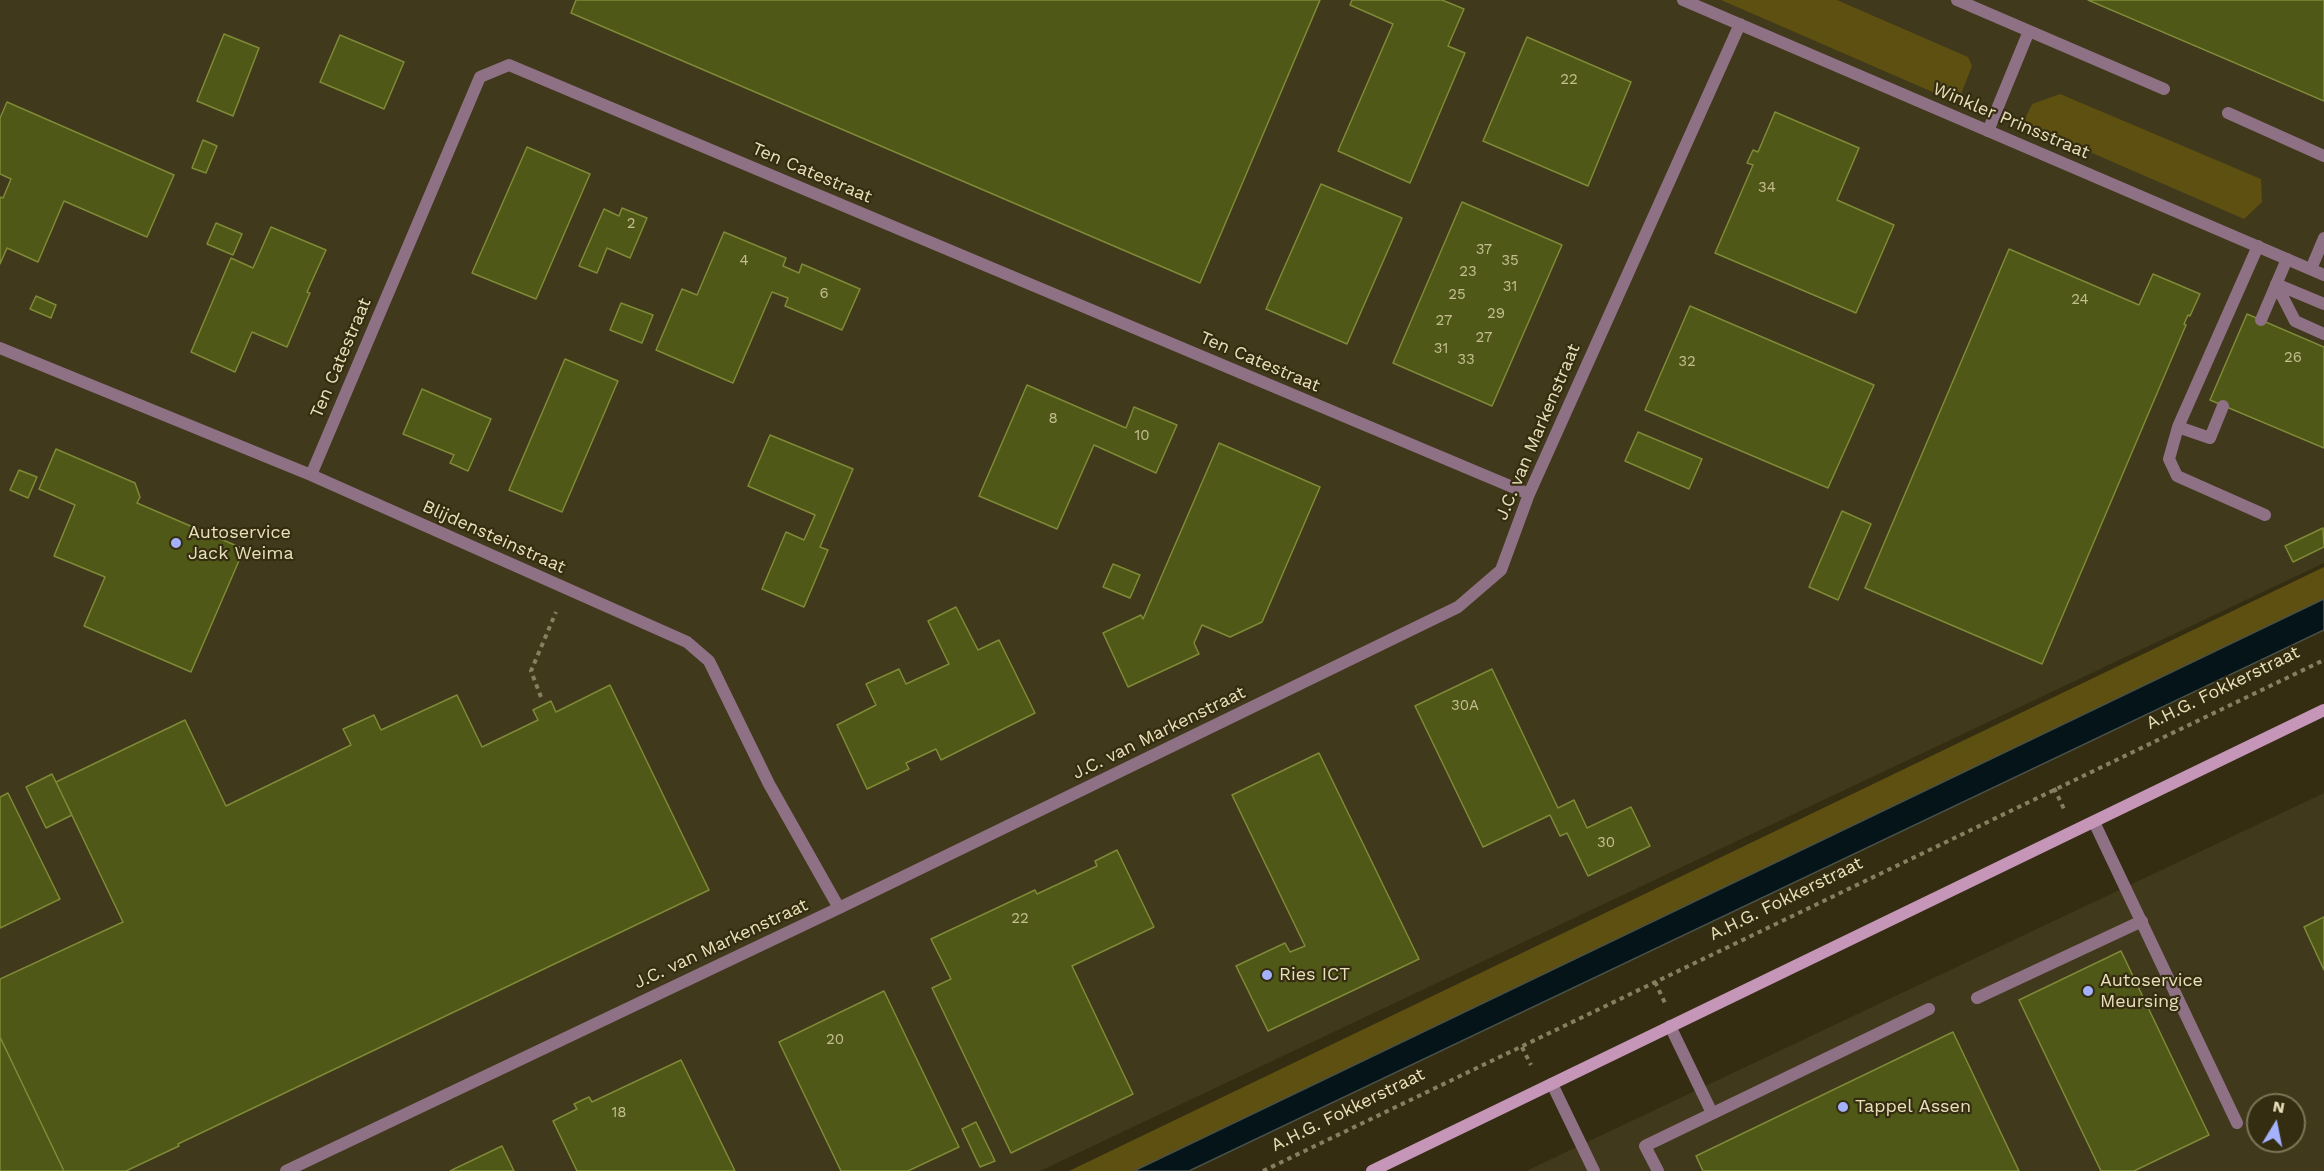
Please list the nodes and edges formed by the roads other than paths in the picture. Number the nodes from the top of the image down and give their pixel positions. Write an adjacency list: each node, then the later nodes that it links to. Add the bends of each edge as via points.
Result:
1 (1683, 0): 3 (street, Winkler Prinsstraat)
2 (1957, 0): 4 (street)
3 (1740, 24): 7 (street, Winkler Prinsstraat); 22 (street, J.C. van Markenstraat)
4 (2029, 31): 5 (street); 7 (street)
5 (2164, 89)
6 (2228, 113): 8 (street)
7 (1988, 131): 10 (street, Winkler Prinsstraat)
8 (2324, 156)
9 (2324, 238): 12 (street)
10 (2258, 246): 11 (street, Winkler Prinsstraat); 20 (street)
11 (2287, 259): 12 (street, Winkler Prinsstraat); 14 (street)
12 (2311, 269): 13 (street, Winkler Prinsstraat)
13 (2324, 275)
14 (2277, 284): 15 (street); 16 (street); 17 (street, via 2295,321)
15 (2324, 304)
16 (2261, 320)
17 (2324, 334)
18 (0, 348): 21 (street, Blijdensteinstraat)
19 (2223, 405): 20 (street, via 2210,438)
20 (2178, 427): 23 (street, via 2169,459 2177,476)
21 (311, 475): 22 (street, Ten Catestraat, via 480,77 508,65); 26 (street, Blijdensteinstraat, via 687,642 709,661 769,784)
22 (1528, 494): 26 (street, J.C. van Markenstraat, via 1501,570 1458,607)
23 (2265, 515)
24 (2324, 710): 25 (street)
25 (2094, 822): 27 (street); 30 (street)
26 (839, 908): 34 (street, J.C. van Markenstraat)
27 (2142, 921): 28 (street); 33 (street)
28 (1977, 998)
29 (1929, 1009): 32 (street)
30 (1670, 1026): 31 (street); 32 (street)
31 (1552, 1084): 35 (street); 36 (street)
32 (1712, 1113): 37 (street, via 1645,1146)
33 (2237, 1123)
34 (286, 1171)
35 (1372, 1171)
36 (1594, 1171)
37 (1658, 1171)

